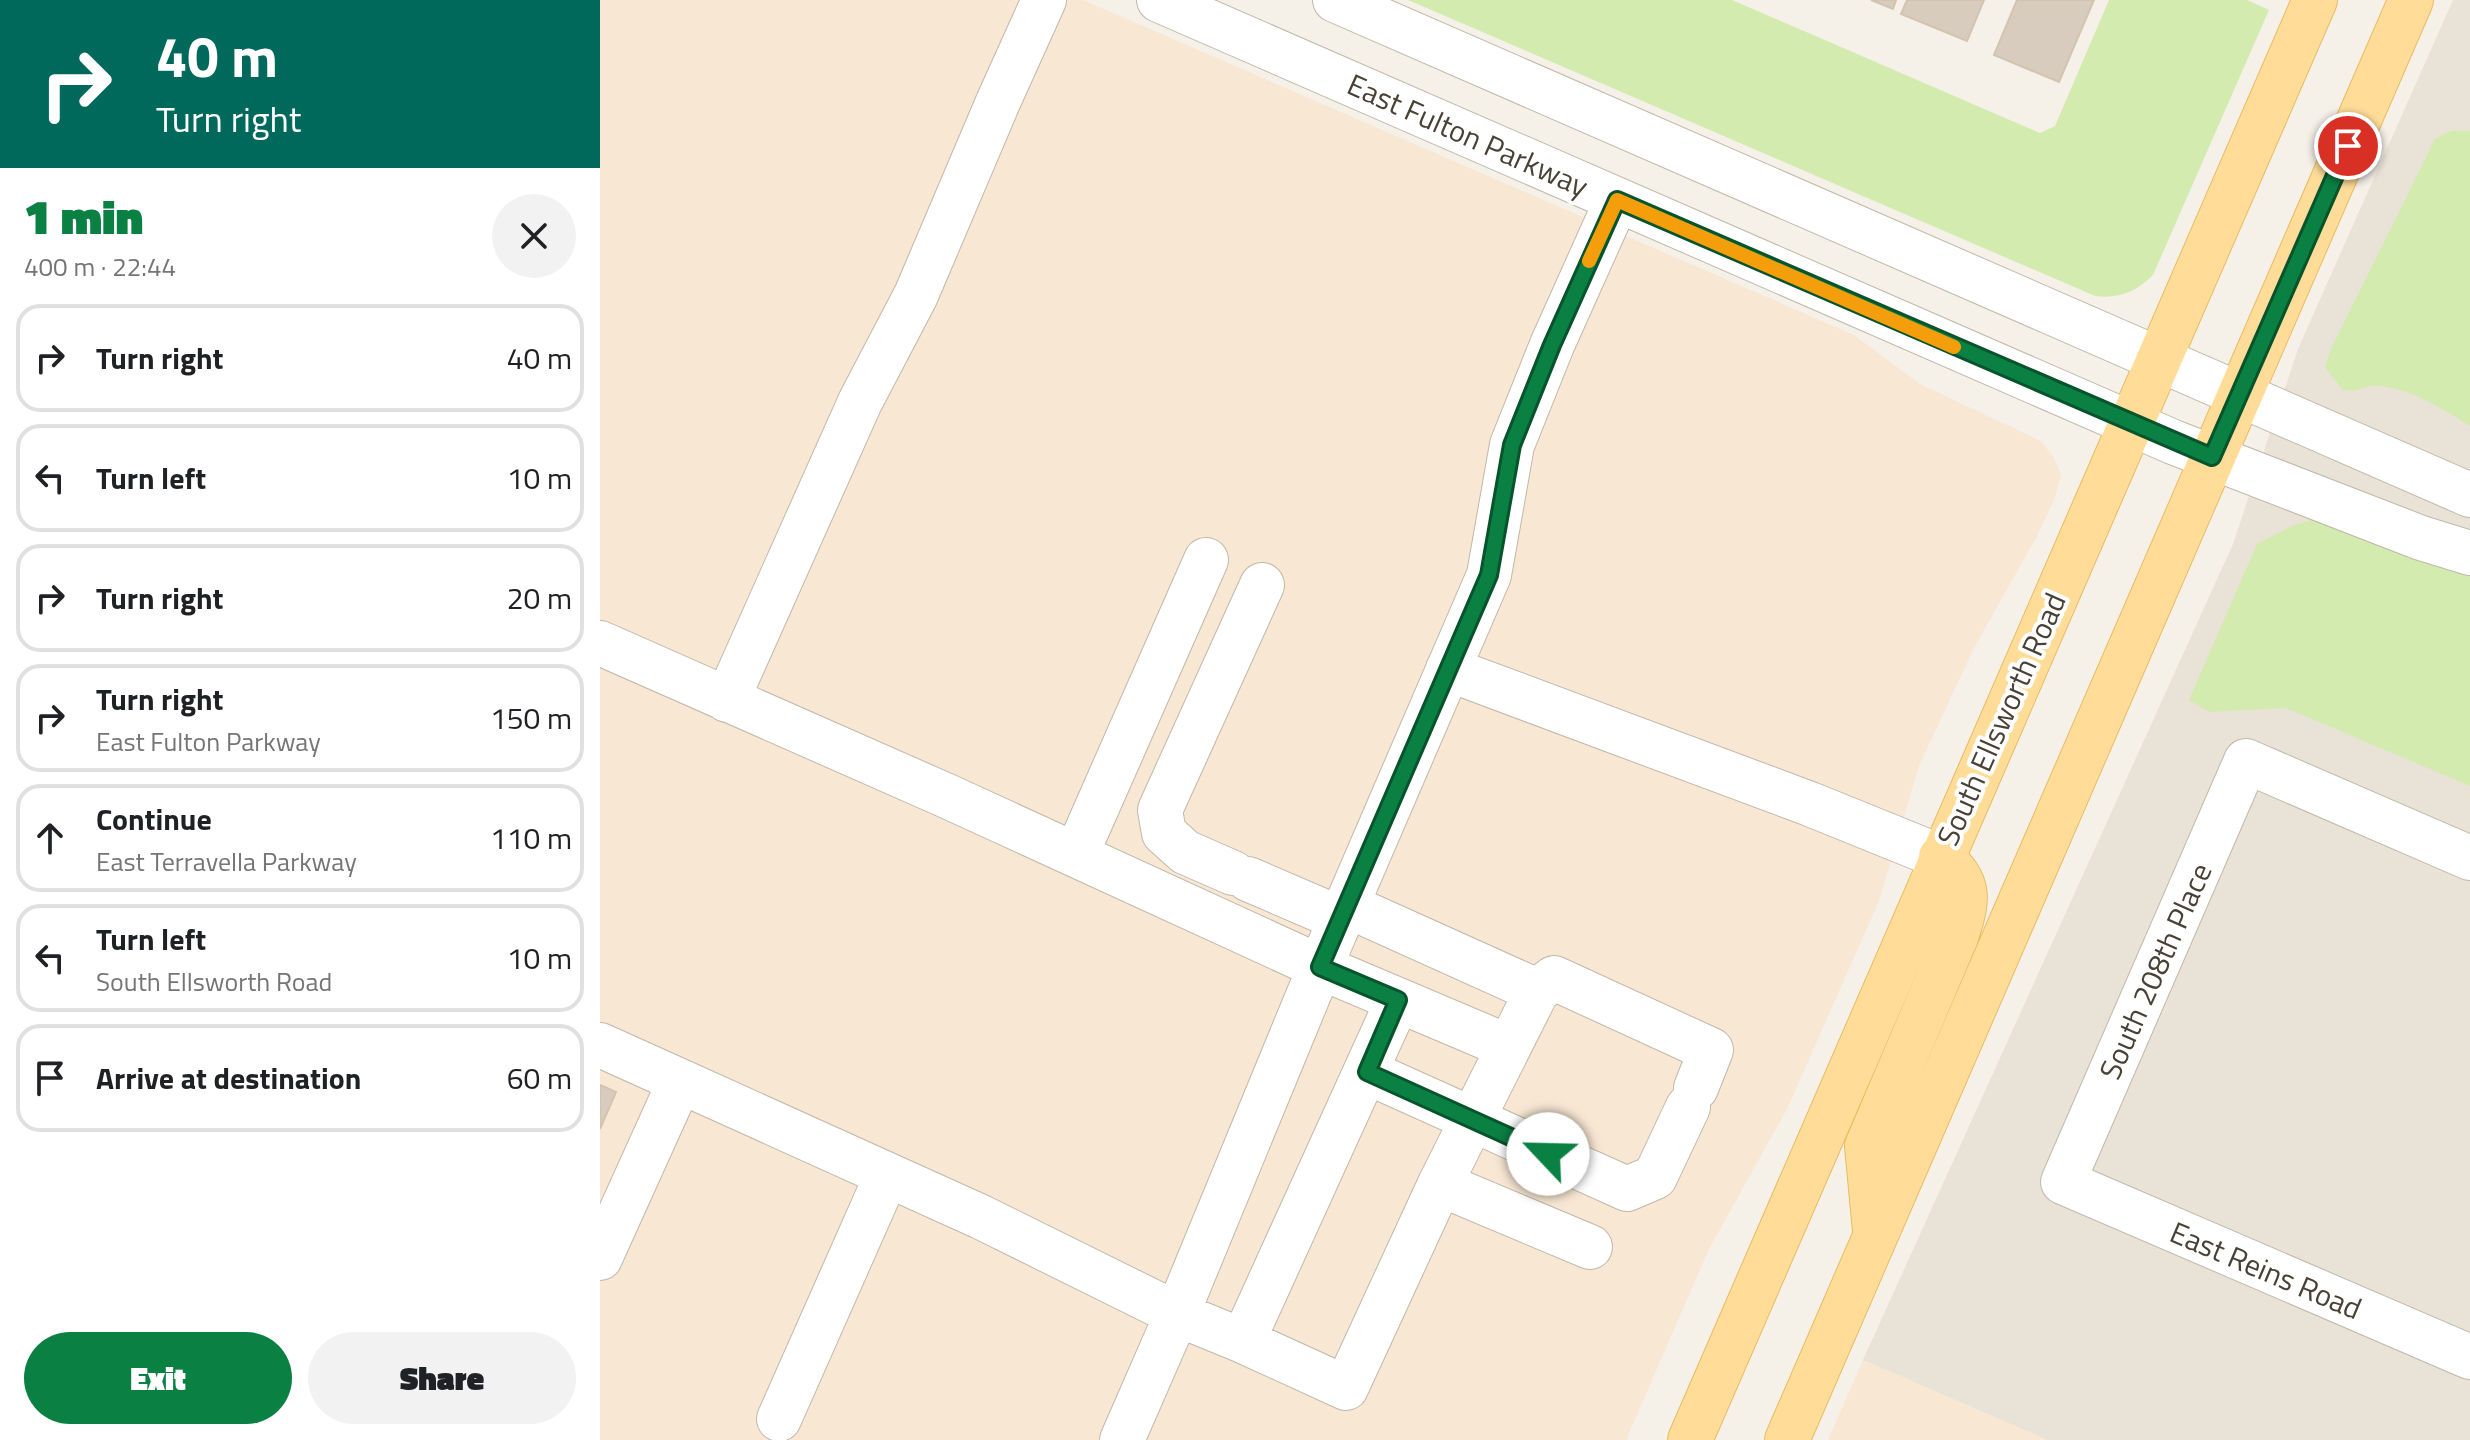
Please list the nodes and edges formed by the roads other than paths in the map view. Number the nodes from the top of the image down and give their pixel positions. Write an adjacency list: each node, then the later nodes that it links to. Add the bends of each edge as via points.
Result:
1 (1044, 0): 17 (street, via 916,295 860,402)
2 (1159, 0): 6 (street, East Fulton Parkway)
3 (1335, 0): 7 (street)
4 (2315, 0): 7 (main road, South Ellsworth Road)
5 (2411, 0): 8 (main road)
6 (1617, 200): 9 (street, East Fulton Parkway); 16 (street, via 1512,445 1489,575)
7 (2179, 368): 8 (street); 9 (main road, South Ellsworth Road)
8 (2239, 394): 10 (main road); 11 (street)
9 (2131, 424): 10 (street, East Fulton Parkway); 19 (main road, South Ellsworth Road)
10 (2192, 449): 12 (street, East Fulton Parkway); 33 (main road)
11 (2470, 495)
12 (2470, 553)
13 (1206, 560): 18 (street)
14 (1262, 585): 21 (street, via 1160,810 1164,833 1185,852)
15 (600, 643): 17 (street)
16 (1448, 669): 19 (street); 21 (street)
17 (727, 700): 18 (street)
18 (1076, 855): 22 (street)
19 (1941, 857): 33 (main road, via 1960,874 1964,913 1867,1146); 41 (main road, South Ellsworth Road)
20 (2470, 858): 31 (street, South 208th Place, via 2246,761)
21 (1343, 912): 22 (street); 23 (street)
22 (1320, 967): 24 (street); 36 (street)
23 (1537, 991): 26 (street); 29 (street, via 1554,978 1711,1050 1655,1177 1627,1189 1577,1154)
24 (1398, 1000): 26 (street); 27 (street)
25 (600, 1045): 28 (street)
26 (1509, 1047): 29 (street)
27 (1367, 1072): 29 (street); 37 (street)
28 (680, 1081): 30 (street); 35 (street)
29 (1479, 1109): 32 (street)
30 (887, 1175): 36 (street); 39 (street)
31 (2063, 1182): 38 (street, East Reins Road)
32 (1440, 1184): 34 (street); 37 (street, via 1346,1388)
33 (1875, 1234): 42 (main road)
34 (1590, 1247)
35 (600, 1258)
36 (1177, 1314): 37 (street); 40 (street)
37 (1243, 1341)
38 (2470, 1357)
39 (779, 1419)
40 (1122, 1440)
41 (1690, 1440)
42 (1787, 1440)

